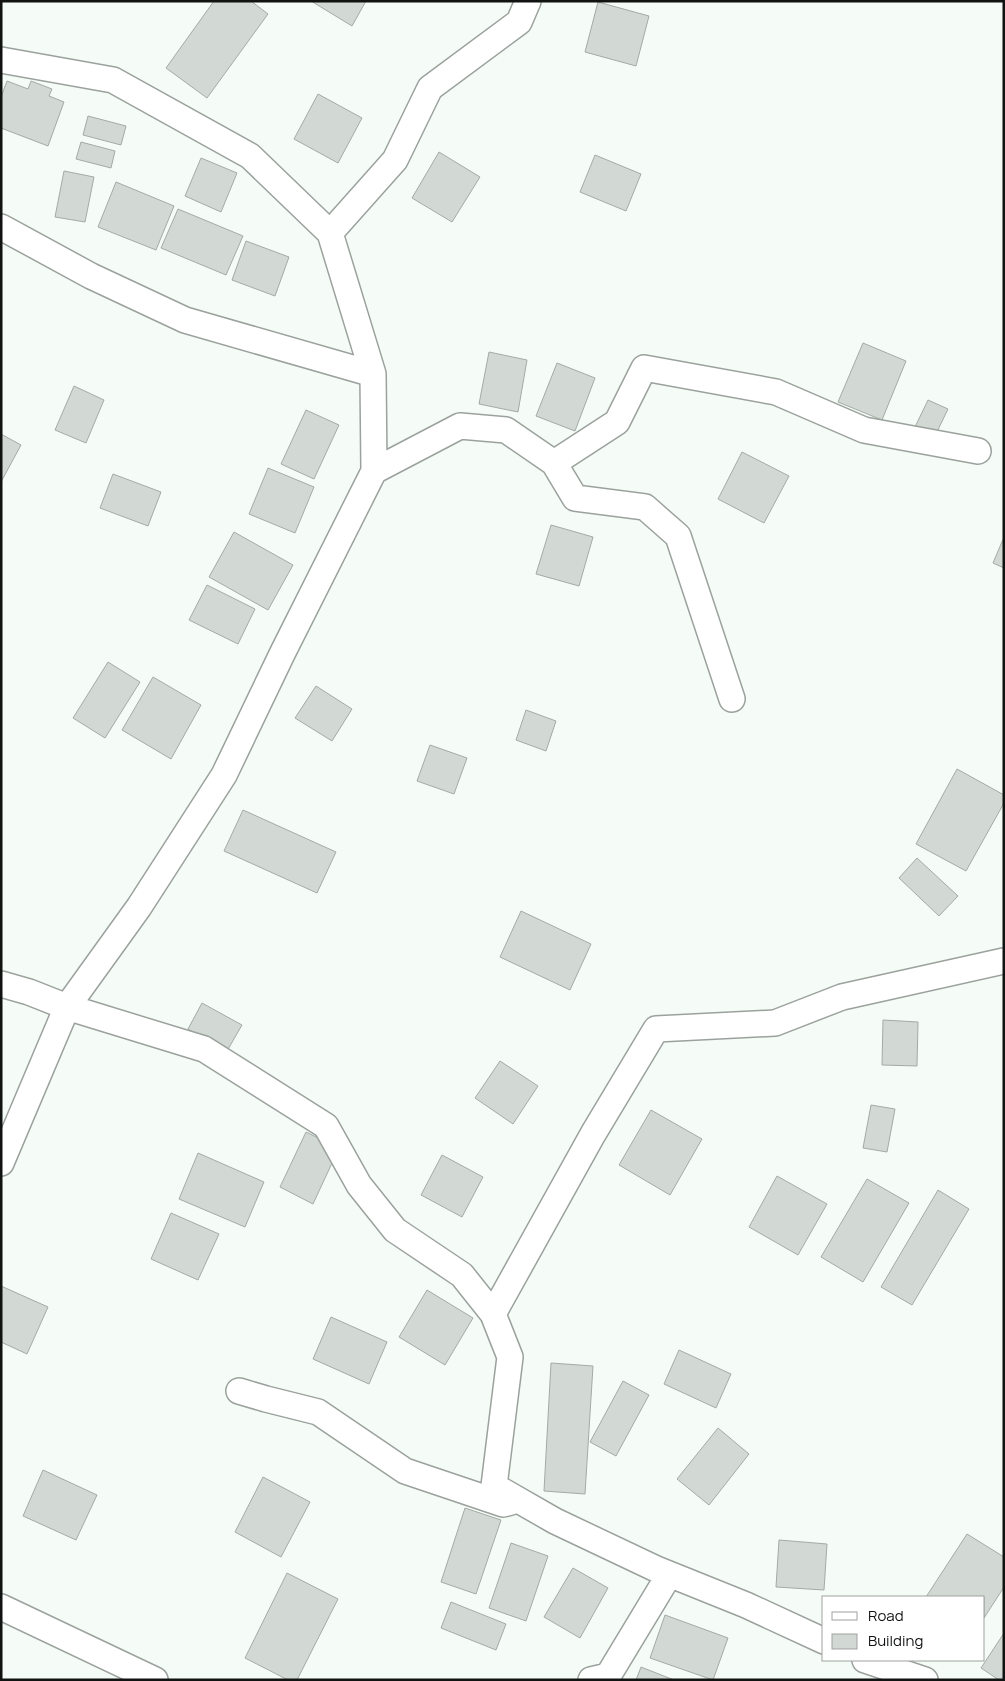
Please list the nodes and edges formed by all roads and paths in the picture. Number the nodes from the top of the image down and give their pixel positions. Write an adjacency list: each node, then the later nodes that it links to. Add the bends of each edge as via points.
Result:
1 (528, 1): 4 (street, via 519,22 430,88 395,160)
2 (1, 60): 4 (street, via 113,80 250,156)
3 (1, 227): 5 (street, via 91,276 185,320)
4 (330, 234): 5 (street)
5 (373, 374): 8 (street)
6 (978, 451): 7 (street, via 864,430 776,392 644,368 617,422)
7 (554, 463): 8 (street, via 506,430 460,426); 9 (street, via 575,498 645,508 678,536)
8 (374, 471): 12 (street, via 224,775 139,907)
9 (732, 699)
10 (1004, 961): 14 (street, via 842,997 775,1023 656,1029 593,1134)
11 (1, 984): 12 (street)
12 (67, 1007): 13 (street); 14 (street, via 204,1049 326,1126 359,1185 394,1230 462,1275)
13 (1, 1163)
14 (493, 1314): 16 (street, via 510,1356 494,1486 555,1521)
15 (238, 1391): 16 (street, via 318,1412 405,1471 503,1504 512,1502)
16 (668, 1575): 18 (street, via 746,1604); 21 (street, via 608,1676)
17 (1, 1607): 20 (street)
18 (822, 1640)
19 (868, 1661): 22 (street)
20 (155, 1680)
21 (591, 1680)
22 (925, 1680)

